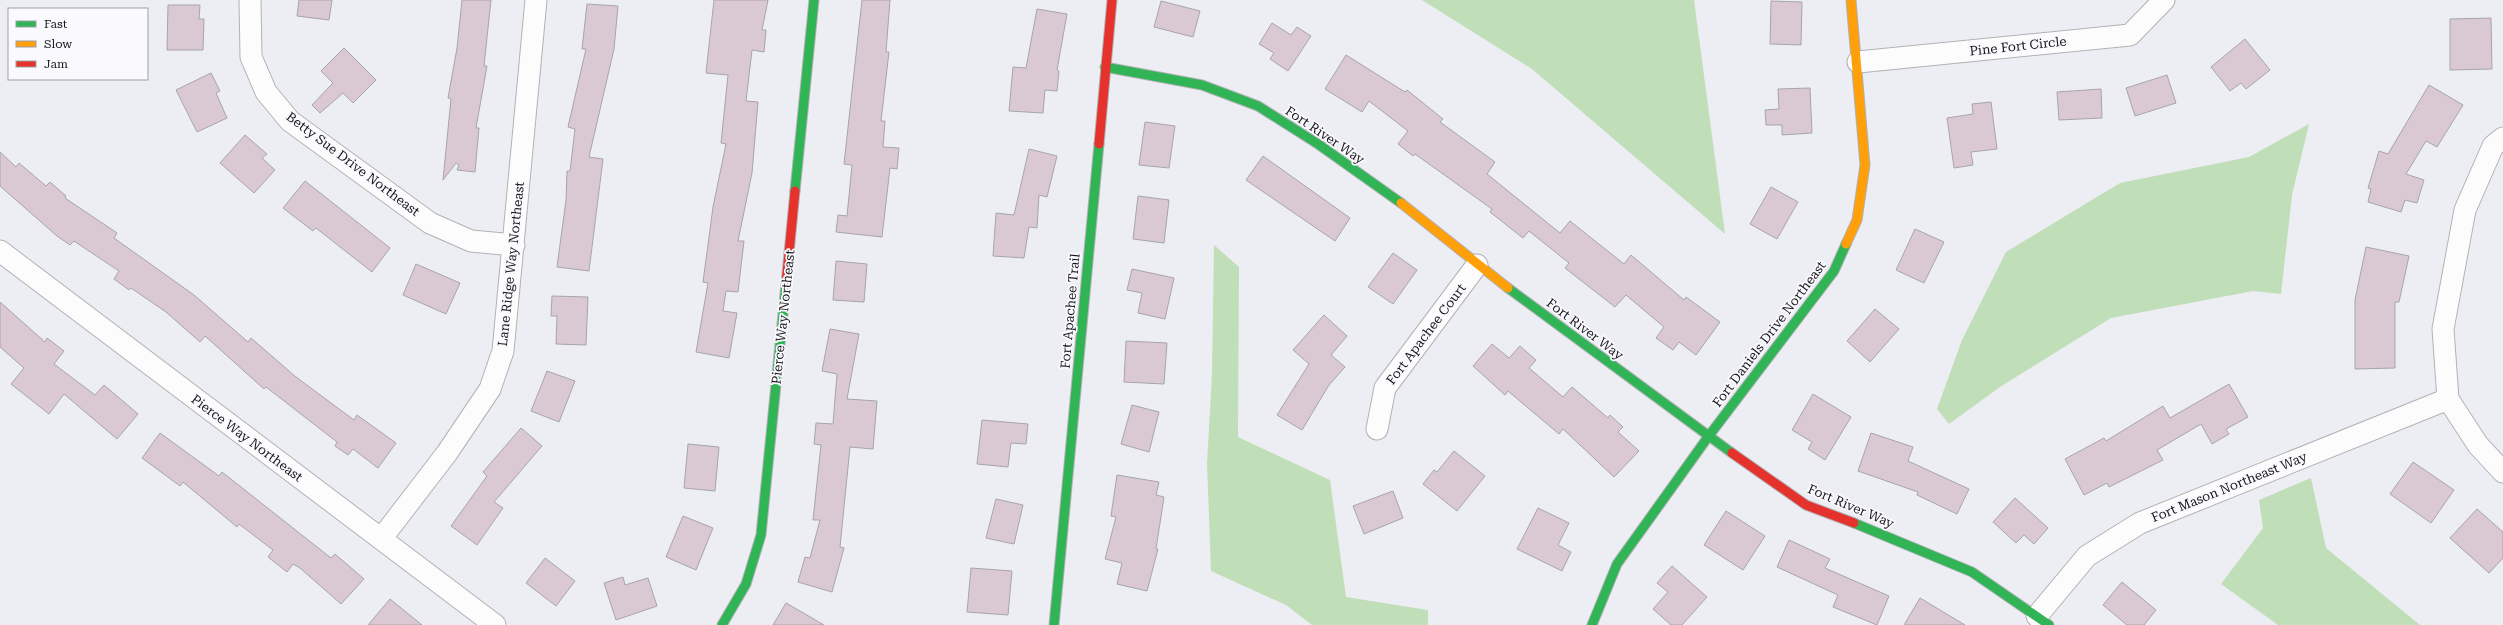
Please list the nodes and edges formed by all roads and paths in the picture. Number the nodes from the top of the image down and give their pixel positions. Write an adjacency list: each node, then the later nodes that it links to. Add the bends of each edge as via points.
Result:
1 (250, 0): 10 (street, Betty Sue Drive Northeast, via 251,57 266,92 290,121 430,223 471,241)
2 (536, 0): 10 (street, Lane Ridge Way Northeast)
3 (814, 0): 20 (street, Pierce Way Northeast, via 761,535 746,584)
4 (1112, 0): 8 (street, Fort Apachee Trail)
5 (1851, 0): 7 (street, Fort Daniels Drive Northeast)
6 (2164, 0): 7 (street, Pine Fort Circle, via 2130,35)
7 (1858, 62): 15 (street, Fort Daniels Drive Northeast, via 1865,164 1857,220 1834,271)
8 (1105, 66): 12 (street, Fort River Way, via 1202,85 1258,106 1376,185); 21 (street, Fort Apachee Trail)
9 (2503, 138): 13 (street, via 2493,146 2465,210 2443,329)
10 (514, 244): 17 (street, Lane Ridge Way Northeast, via 503,351 490,389 447,452)
11 (0, 251): 17 (street, Pierce Way Northeast)
12 (1477, 265): 14 (street, Fort Apachee Court, via 1385,388); 15 (street, Fort River Way)
13 (2448, 399): 16 (street, via 2478,445); 18 (street, Fort Mason Northeast Way, via 2140,523 2087,556)
14 (1377, 429)
15 (1708, 437): 18 (street, Fort River Way, via 1806,504 1972,572); 22 (street, Fort Daniels Drive Northeast, via 1617,564)
16 (2503, 472)
17 (381, 539): 19 (street, Pierce Way Northeast)
18 (2043, 621)
19 (494, 625)
20 (722, 625)
21 (1054, 625)
22 (1592, 625)

